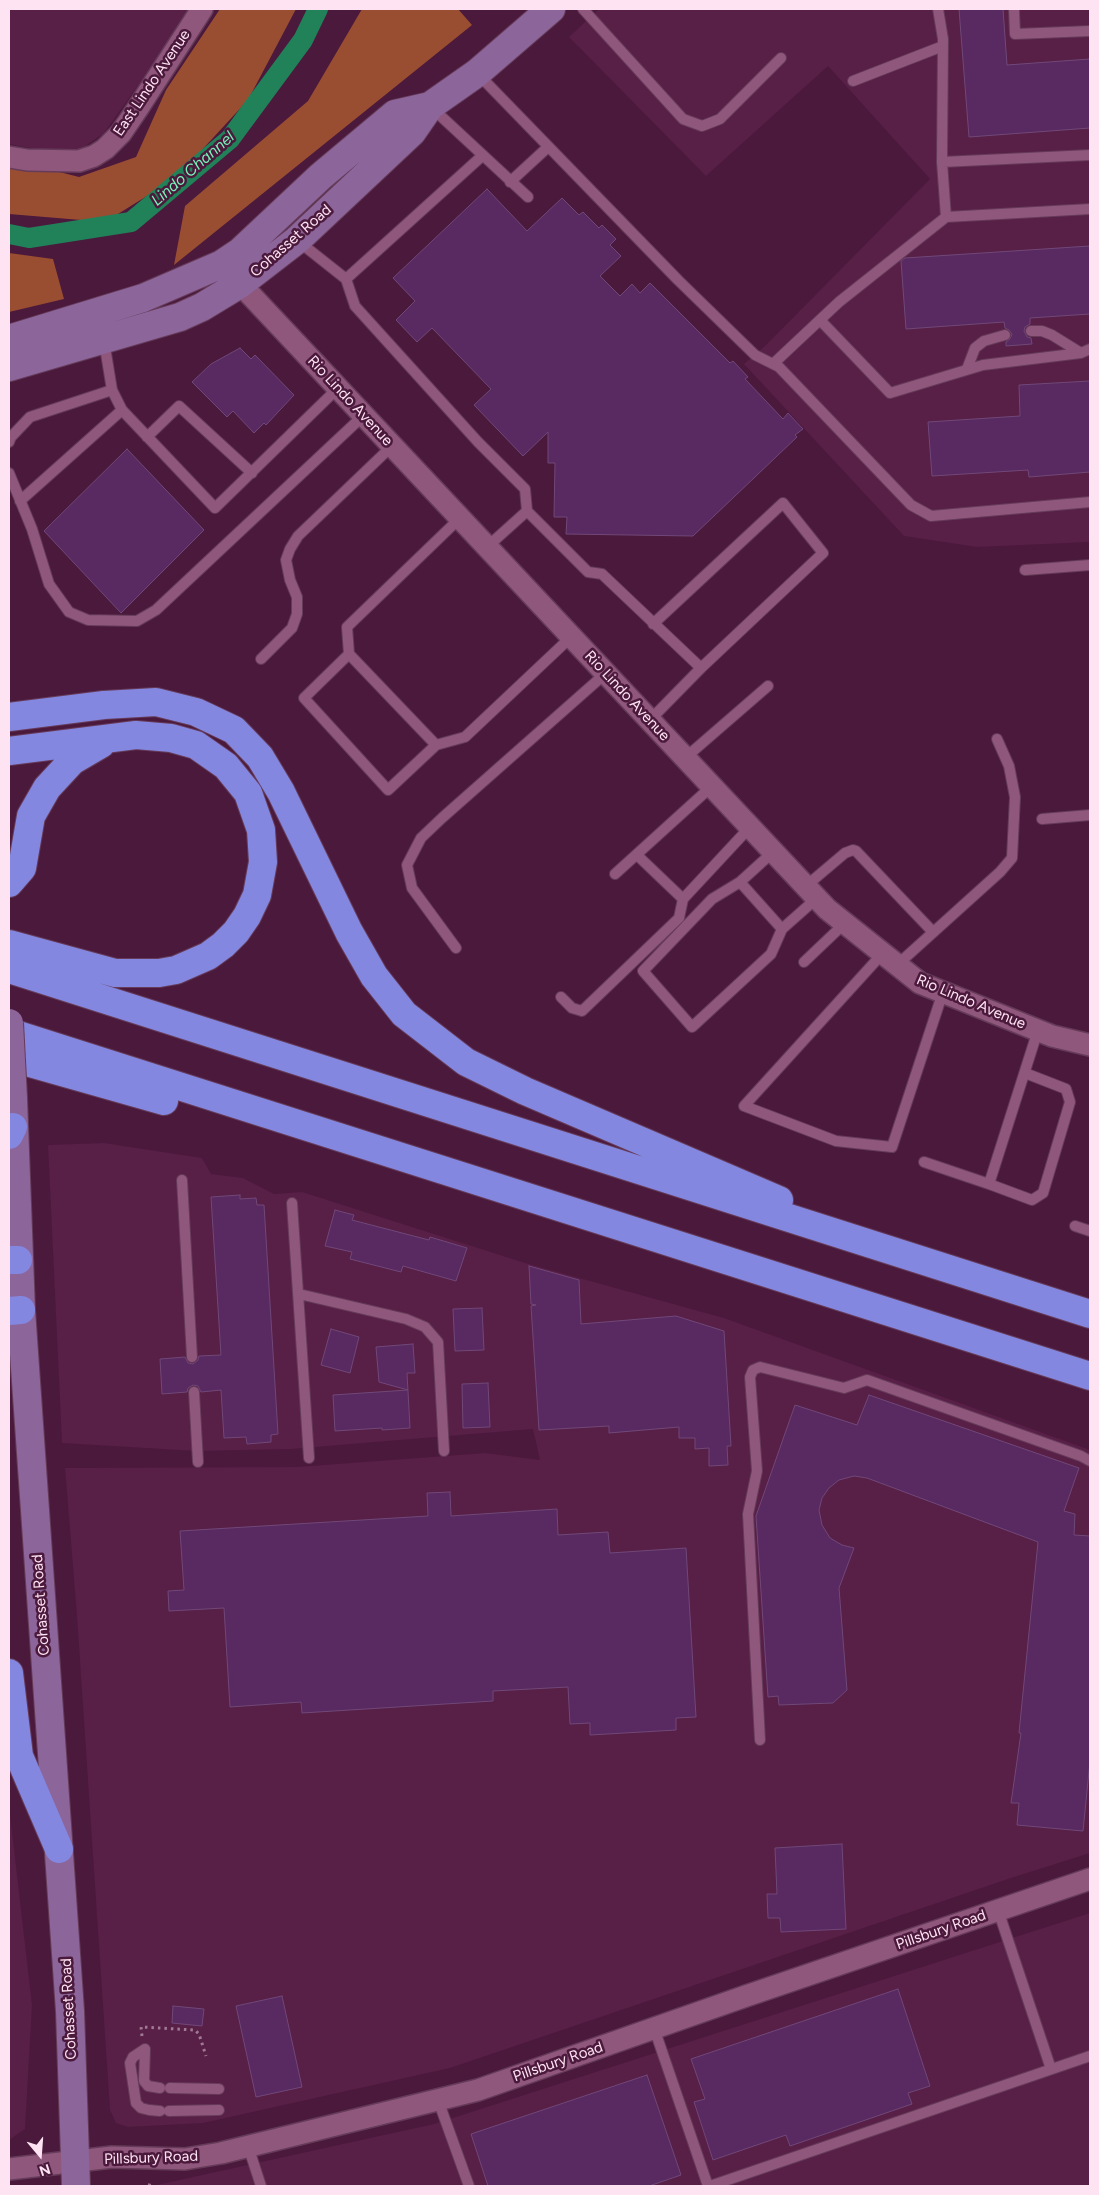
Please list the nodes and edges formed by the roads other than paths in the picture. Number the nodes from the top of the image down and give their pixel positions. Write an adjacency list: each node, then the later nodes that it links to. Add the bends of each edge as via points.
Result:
1 (202, 9): 15 (street, East Lindo Avenue, via 121,133 105,149 78,161)
2 (550, 9): 9 (main road, Cohasset Road)
3 (583, 9): 8 (lane, via 683,118 702,126 720,119)
4 (938, 9): 7 (lane)
5 (1014, 9): 6 (lane, via 1015,34)
6 (1090, 31)
7 (943, 46): 10 (lane); 16 (lane)
8 (781, 58)
9 (476, 74): 11 (main road, Cohasset Road); 12 (lane)
10 (853, 81)
11 (430, 106): 14 (lane); 21 (main road, Cohasset Road, via 412,132); 22 (main road, Cohasset Road, via 395,114 321,176 240,252)
12 (548, 147): 17 (lane); 32 (lane, via 754,355)
13 (1090, 155): 16 (lane)
14 (482, 156): 17 (lane); 23 (lane)
15 (9, 157)
16 (942, 162): 20 (lane)
17 (510, 182): 18 (lane)
18 (528, 197)
19 (1090, 209): 20 (lane)
20 (946, 217): 25 (lane)
21 (297, 240): 23 (lane); 24 (main road, Cohasset Road)
22 (222, 264): 24 (street, Rio Lindo Avenue); 28 (main road, Cohasset Road, via 143,298)
23 (346, 279): 47 (lane, via 355,306 525,489)
24 (240, 284): 29 (main road, Cohasset Road, via 180,317); 36 (street, Rio Lindo Avenue)
25 (820, 320): 32 (lane); 34 (lane, via 890,393)
26 (1031, 331): 30 (lane, via 1042,331)
27 (1005, 335): 34 (lane, via 984,341 975,348)
28 (9, 339)
29 (104, 341): 31 (main road, Cohasset Road); 37 (lane)
30 (1086, 351): 34 (lane)
31 (49, 355): 33 (main road, Cohasset Road); 35 (main road)
32 (773, 364): 46 (lane, via 911,505 931,516)
33 (9, 368)
34 (967, 370)
35 (9, 378)
36 (338, 388): 39 (street, Rio Lindo Avenue); 43 (lane)
37 (112, 390): 38 (lane); 41 (lane, via 30,417)
38 (122, 410): 40 (lane); 45 (lane)
39 (364, 416): 42 (street, Rio Lindo Avenue); 45 (lane, via 156,610 137,621 88,620 69,612 50,584)
40 (147, 436): 43 (lane, via 179,406); 43 (lane, via 215,508)
41 (9, 442)
42 (392, 446): 48 (street, Rio Lindo Avenue); 55 (lane, via 298,536 290,548 286,560 297,598 297,614 292,628)
43 (252, 473)
44 (9, 474): 45 (lane)
45 (20, 501)
46 (1090, 502)
47 (527, 511): 49 (lane); 52 (lane, via 588,572 602,574)
48 (460, 518): 49 (street, Rio Lindo Avenue); 54 (lane, via 347,627)
49 (487, 546): 53 (street, Rio Lindo Avenue)
50 (1090, 565): 51 (lane)
51 (1024, 570)
52 (653, 624): 56 (lane); 56 (lane, via 783,503 823,553)
53 (571, 636): 57 (street, Rio Lindo Avenue); 63 (lane, via 465,737)
54 (349, 654): 63 (lane); 63 (lane, via 304,698 388,790)
55 (261, 659)
56 (701, 668): 60 (lane)
57 (606, 673): 60 (street, Rio Lindo Avenue); 83 (lane, via 442,818 421,838 410,858 407,865 412,888)
58 (768, 686): 65 (lane)
59 (9, 717): 101 (highway, via 156,702 196,712 234,730 260,757 348,932 374,976 404,1014 466,1062 525,1091 778,1198)
60 (650, 720): 65 (street, Rio Lindo Avenue)
61 (998, 738): 80 (lane, via 1009,766 1014,797 1012,858)
62 (109, 739): 64 (highway); 74 (highway, via 72,761 47,788 31,816 22,868); 82 (highway, via 136,736 171,738 196,745 226,766 248,794 261,830 263,862 257,895 247,916 223,946 208,956 158,974 114,973)
63 (436, 745)
64 (9, 751)
65 (686, 758): 66 (street, Rio Lindo Avenue)
66 (712, 786): 69 (street, Rio Lindo Avenue); 71 (lane)
67 (1090, 815): 68 (lane)
68 (1042, 819)
69 (750, 827): 70 (street, Rio Lindo Avenue); 76 (lane)
70 (774, 852): 73 (lane); 75 (street, Rio Lindo Avenue)
71 (637, 856): 72 (lane); 76 (lane)
72 (615, 874)
73 (740, 882): 78 (lane); 81 (lane, via 712,899)
74 (9, 883)
75 (812, 892): 77 (street, Rio Lindo Avenue); 78 (lane); 80 (lane, via 845,852 853,850)
76 (683, 899): 79 (lane, via 680,918)
77 (845, 923): 84 (street, Rio Lindo Avenue); 85 (lane)
78 (782, 929): 81 (lane, via 771,954 692,1026 643,971)
79 (666, 931): 81 (lane); 88 (lane, via 582,1011 572,1008)
80 (933, 932): 84 (lane)
81 (674, 940)
82 (9, 944)
83 (456, 948)
84 (890, 959): 87 (street, Rio Lindo Avenue, via 920,983); 87 (lane, via 744,1106 836,1142 892,1147)
85 (804, 962)
86 (9, 969): 101 (highway)
87 (943, 992): 90 (street, Rio Lindo Avenue)
88 (561, 997)
89 (9, 1023): 95 (main road, Cohasset Road, bridge, via 13,1098)
90 (1038, 1030): 92 (street, Rio Lindo Avenue); 94 (lane)
91 (9, 1032): 96 (highway)
92 (1090, 1045)
93 (9, 1057): 96 (highway, via 267,1130)
94 (1025, 1073): 99 (lane); 99 (lane, via 1066,1088 1070,1102 1043,1193 1032,1200)
95 (11, 1131): 104 (main road, Cohasset Road)
96 (334, 1137): 109 (highway)
97 (924, 1162): 99 (lane)
98 (182, 1180): 108 (lane)
99 (990, 1184)
100 (292, 1203): 105 (lane)
101 (802, 1222): 107 (highway)
102 (1075, 1226): 103 (lane)
103 (1090, 1231)
104 (14, 1260): 106 (main road, Cohasset Road)
105 (299, 1294): 111 (lane, via 406,1319 426,1327 438,1342); 112 (lane)
106 (15, 1310): 117 (main road, Cohasset Road)
107 (1090, 1314)
108 (192, 1357)
109 (1090, 1376)
110 (194, 1392): 113 (lane)
111 (444, 1451)
112 (309, 1458)
113 (198, 1462)
114 (1090, 1462): 116 (lane, via 867,1380 844,1388 760,1367 753,1370 750,1377 757,1471 748,1514)
115 (9, 1674): 117 (highway, via 19,1756)
116 (760, 1740)
117 (59, 1849): 128 (main road, Cohasset Road, via 71,2020)
118 (1090, 1879): 119 (street, Pillsbury Road)
119 (998, 1910): 120 (street, Pillsbury Road); 122 (lane)
120 (654, 2028): 124 (street, Pillsbury Road, via 478,2090); 131 (lane)
121 (1090, 2056): 122 (lane)
122 (1051, 2069): 131 (lane)
123 (219, 2089): 125 (lane, via 148,2086 144,2081 145,2049 130,2062 136,2103 141,2108)
124 (438, 2100): 126 (street, Pillsbury Road); 130 (lane)
125 (219, 2110)
126 (248, 2146): 128 (street, Pillsbury Road, via 185,2159 112,2157); 129 (lane)
127 (9, 2169): 128 (street, Pillsbury Road)
128 (75, 2174)
129 (261, 2186)
130 (469, 2186)
131 (709, 2186)

